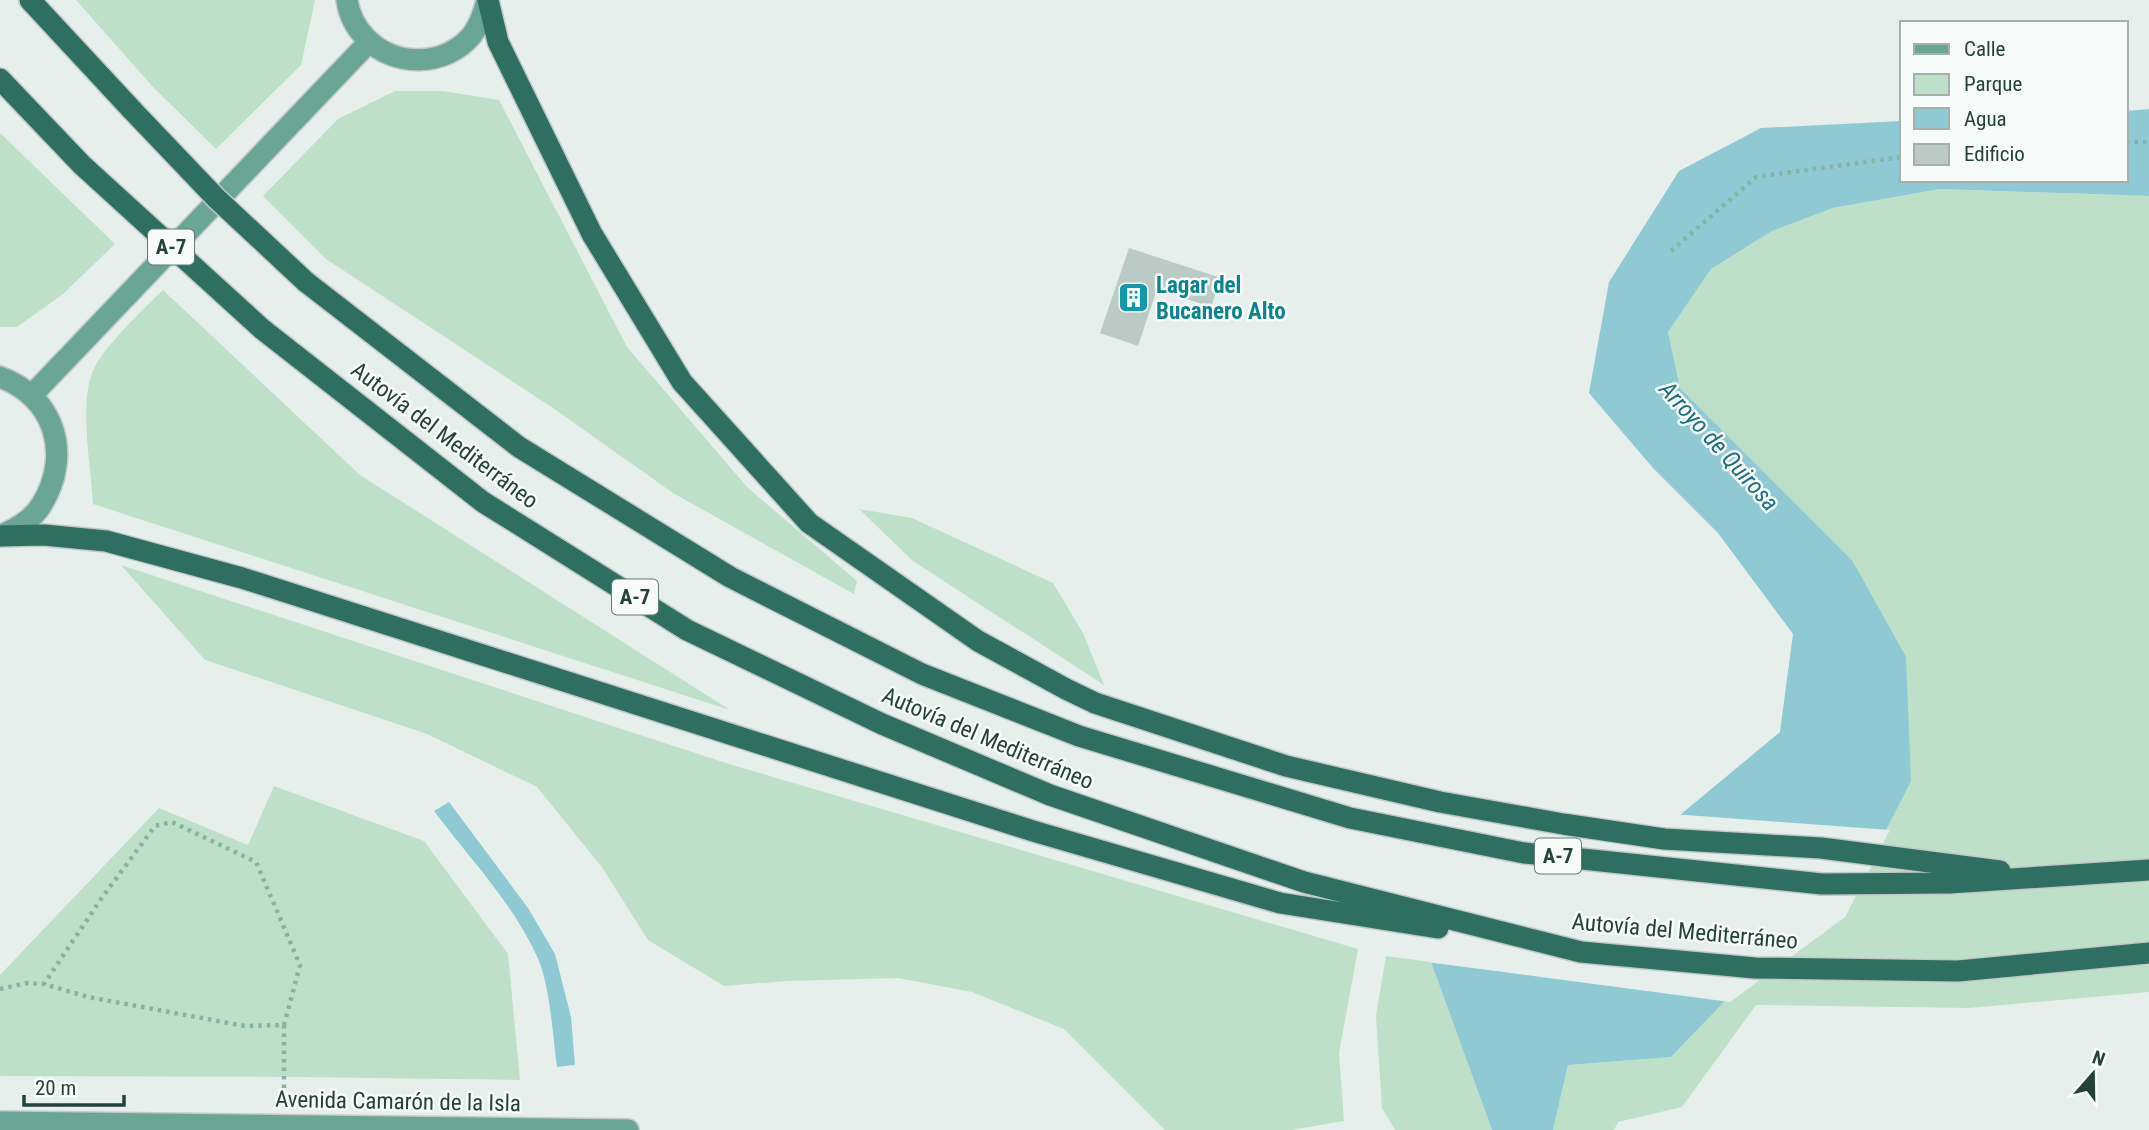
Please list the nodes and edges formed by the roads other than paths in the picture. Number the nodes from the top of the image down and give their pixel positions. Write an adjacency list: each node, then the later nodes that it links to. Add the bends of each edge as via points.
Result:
1 (30, 0): 10 (highway, Autovía del Mediterráneo / A-7, bridge, via 216,198 306,282 519,447 730,577 922,674 1079,736 1350,818 1524,853 1822,884)
2 (347, 0): 4 (main road, via 357,29)
3 (487, 0): 4 (main road, via 472,35 435,59 392,56); 10 (highway, via 498,42 592,234 682,382 809,523 978,641 1095,703 1286,766 1440,802 1664,839 1821,848)
4 (369, 41): 7 (main road)
5 (0, 79): 11 (highway, Autovía del Mediterráneo / A-7, bridge, via 82,164 262,328 483,502 687,630 883,724 1050,795 1304,882)
6 (0, 377): 7 (main road)
7 (32, 395): 8 (main road, via 55,433 57,469 42,506 21,526)
8 (0, 536): 11 (highway, via 106,541 243,578 1033,831 1280,902)
9 (2149, 870): 10 (highway, Autovía del Mediterráneo / A-7)
10 (2051, 877)
11 (1581, 952): 12 (highway, Autovía del Mediterráneo / A-7, via 1755,968 1958,971)
12 (2149, 953)
13 (0, 1122): 14 (main road, Avenida Camarón de la Isla)
14 (628, 1130)

